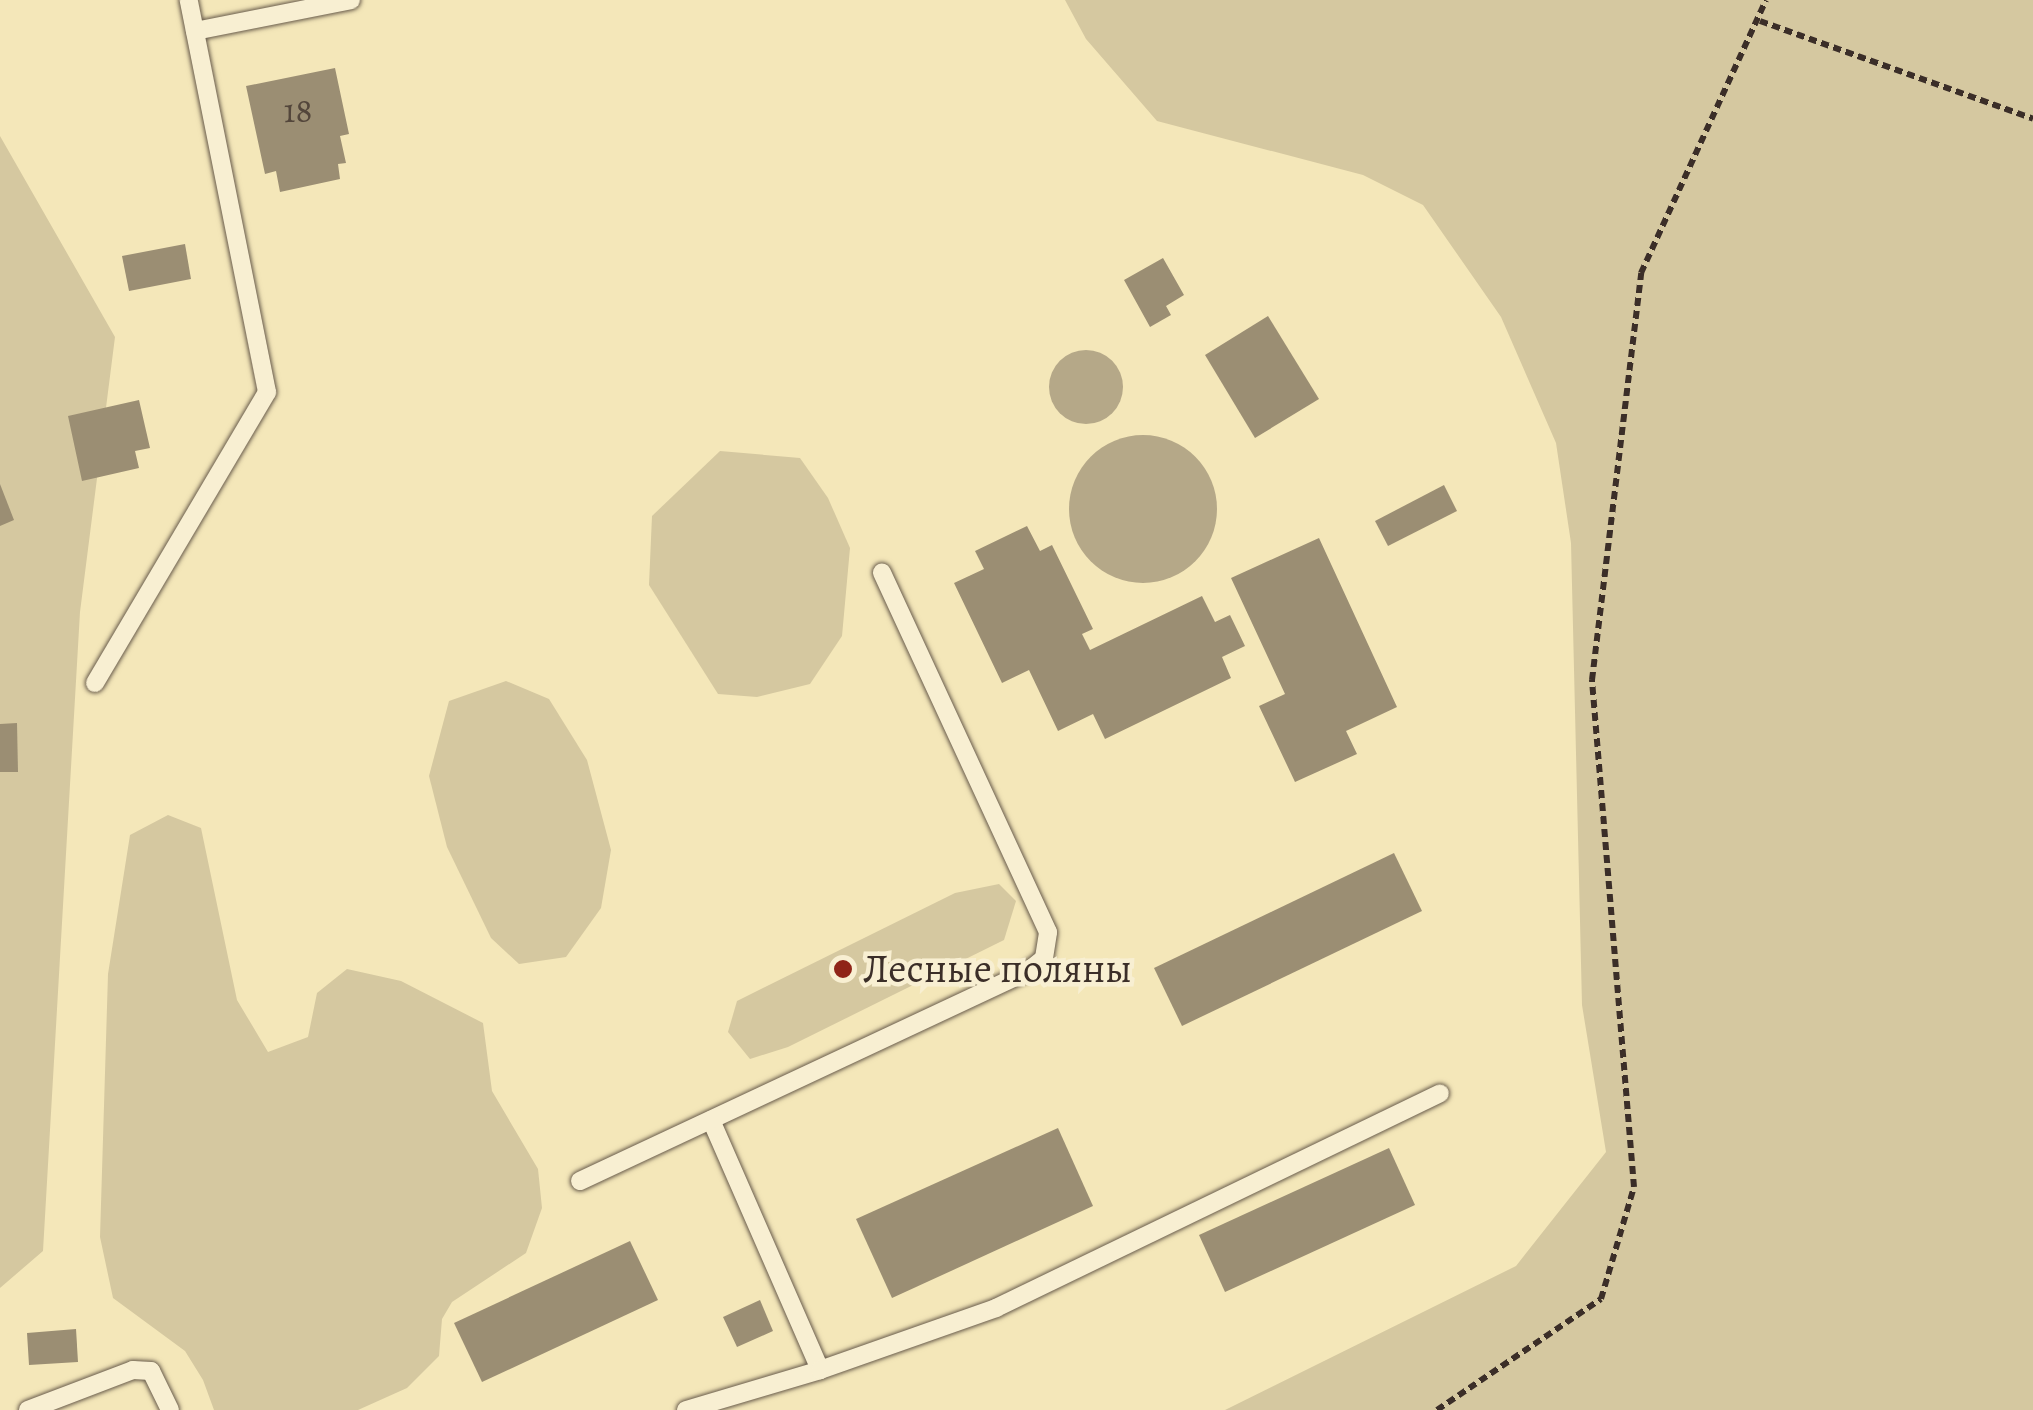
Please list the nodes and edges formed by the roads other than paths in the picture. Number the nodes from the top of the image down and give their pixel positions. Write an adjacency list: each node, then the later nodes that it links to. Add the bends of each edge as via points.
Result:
1 (188, 0): 3 (lane)
2 (351, 0): 3 (lane)
3 (195, 31): 5 (lane, via 267,392)
4 (882, 572): 7 (lane, via 1048,932 1044,958 1027,972)
5 (95, 683)
6 (1440, 1092): 9 (lane, via 996,1308)
7 (712, 1120): 8 (lane); 9 (lane)
8 (580, 1181)
9 (820, 1370): 12 (lane)
10 (28, 1410): 11 (lane, via 133,1370 152,1371)
11 (170, 1410)
12 (686, 1410)

